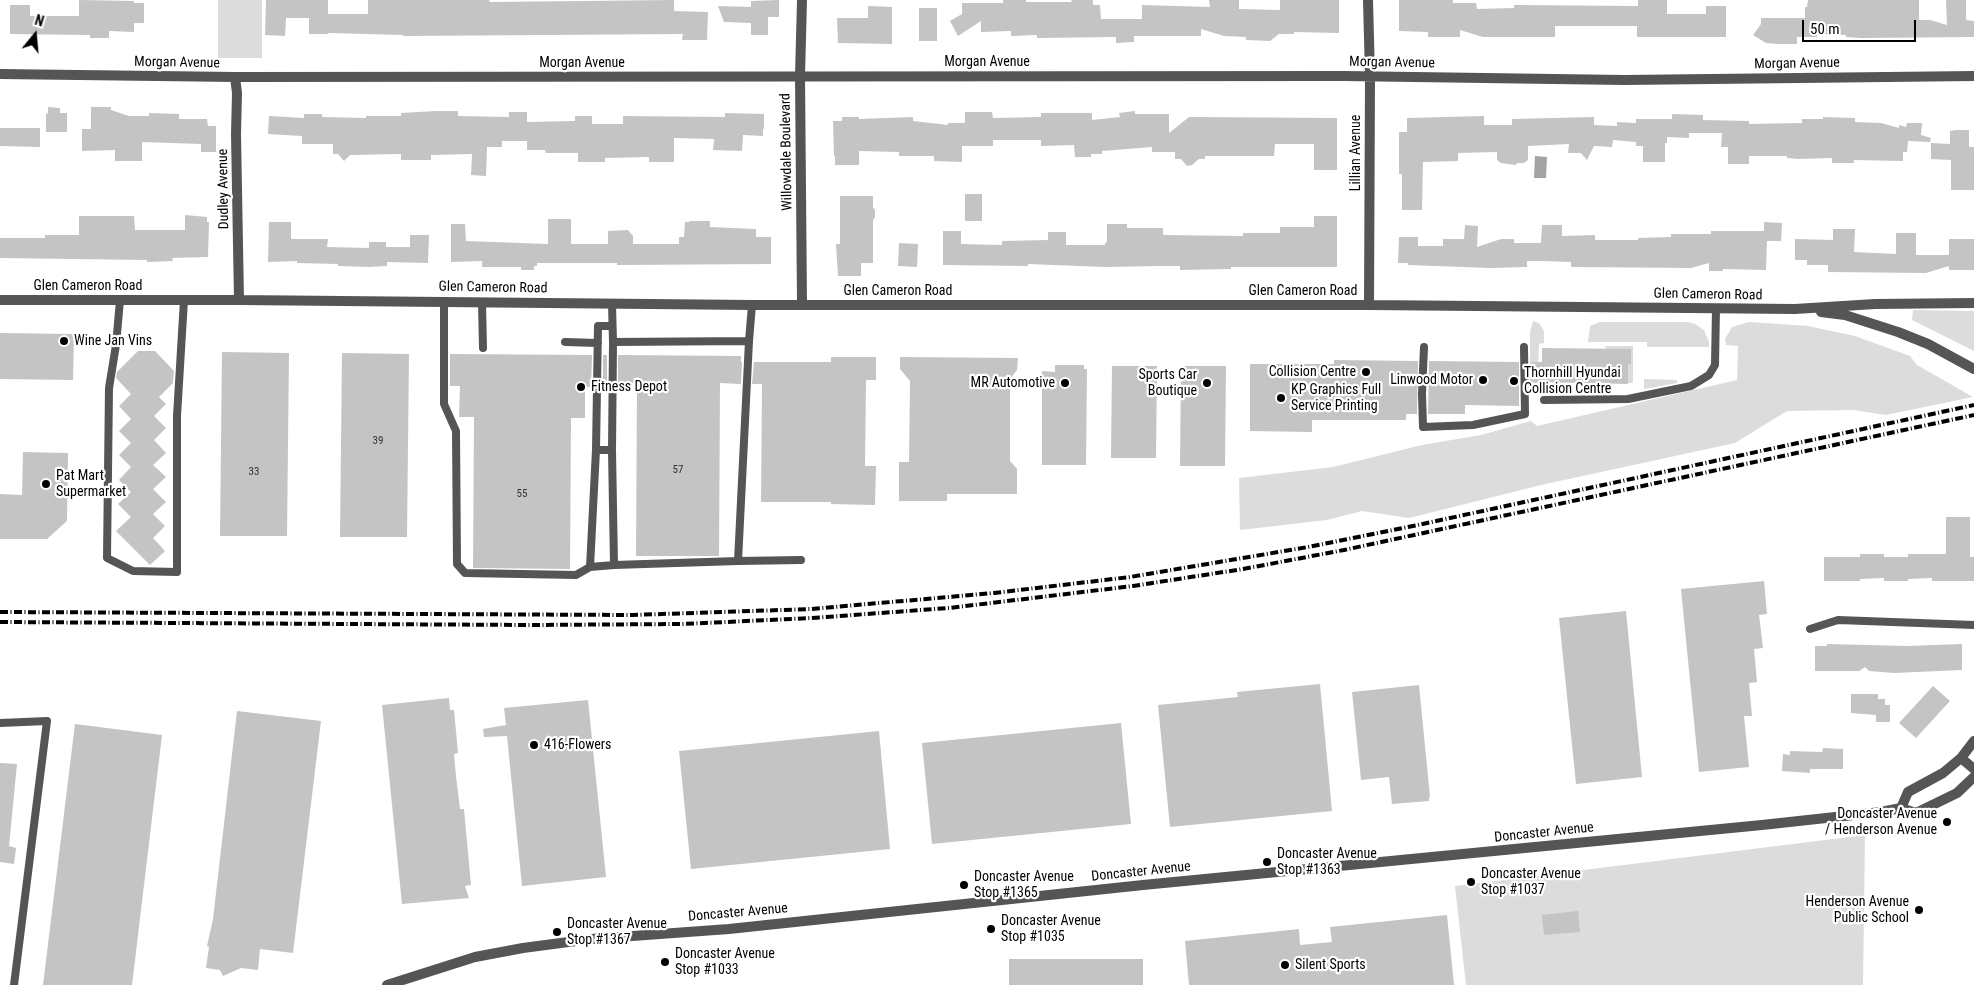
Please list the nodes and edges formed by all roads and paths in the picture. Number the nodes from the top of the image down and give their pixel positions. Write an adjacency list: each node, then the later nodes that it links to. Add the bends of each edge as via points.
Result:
1 (802, 0): 4 (street, Willowdale Boulevard)
2 (1368, 0): 5 (street, Lillian Avenue)
3 (0, 74): 7 (street, Morgan Avenue)
4 (800, 76): 5 (street, Morgan Avenue); 7 (street, Morgan Avenue); 16 (street, Willowdale Boulevard)
5 (1370, 76): 6 (street, Morgan Avenue, via 1624,80); 18 (street, Lillian Avenue)
6 (1974, 76)
7 (235, 77): 11 (street, Dudley Avenue)
8 (0, 300): 9 (street, Glen Cameron Road)
9 (120, 300): 10 (street, Glen Cameron Road); 10 (lane, via 108,397 107,558 133,571 177,572 178,416)
10 (184, 300): 11 (street, Glen Cameron Road)
11 (239, 300): 12 (street, Glen Cameron Road)
12 (444, 302): 13 (street, Glen Cameron Road); 36 (lane, via 444,404 456,431 457,564 465,573 576,575)
13 (482, 302): 15 (street, Glen Cameron Road); 28 (lane)
14 (1974, 303): 20 (street, Glen Cameron Road)
15 (612, 304): 17 (street, Glen Cameron Road); 21 (lane)
16 (802, 304): 17 (street, Glen Cameron Road); 18 (street, Glen Cameron Road)
17 (752, 305): 25 (lane)
18 (1369, 305): 19 (street, Glen Cameron Road)
19 (1716, 308): 20 (street, Glen Cameron Road); 30 (lane, via 1715,365 1709,375 1691,386 1628,399)
20 (1795, 309): 29 (street, Glen Cameron Road, via 1845,315 1898,332)
21 (612, 326): 23 (lane, via 598,326); 24 (lane)
22 (565, 342): 23 (lane)
23 (598, 342): 31 (lane)
24 (612, 342): 25 (lane); 32 (lane)
25 (749, 342): 34 (lane)
26 (1424, 347): 27 (lane, via 1423,427 1473,425 1525,414)
27 (1524, 347)
28 (482, 348)
29 (1974, 369)
30 (1544, 400)
31 (596, 450): 32 (lane); 36 (lane)
32 (612, 450): 35 (lane)
33 (801, 560): 34 (lane)
34 (738, 561): 35 (lane)
35 (614, 566): 36 (lane)
36 (590, 567)
37 (1974, 625): 38 (lane, via 1838,620)
38 (1810, 628)
39 (0, 724): 45 (lane, via 47,721)
40 (1974, 741): 41 (street)
41 (1961, 758): 42 (street); 44 (street, via 1908,792)
42 (1974, 769)
43 (1974, 777): 44 (street, Doncaster Avenue, via 1957,793 1916,813)
44 (1901, 808): 46 (street, Doncaster Avenue, via 1762,825 729,929 591,939 475,958)
45 (14, 985)
46 (387, 985)

